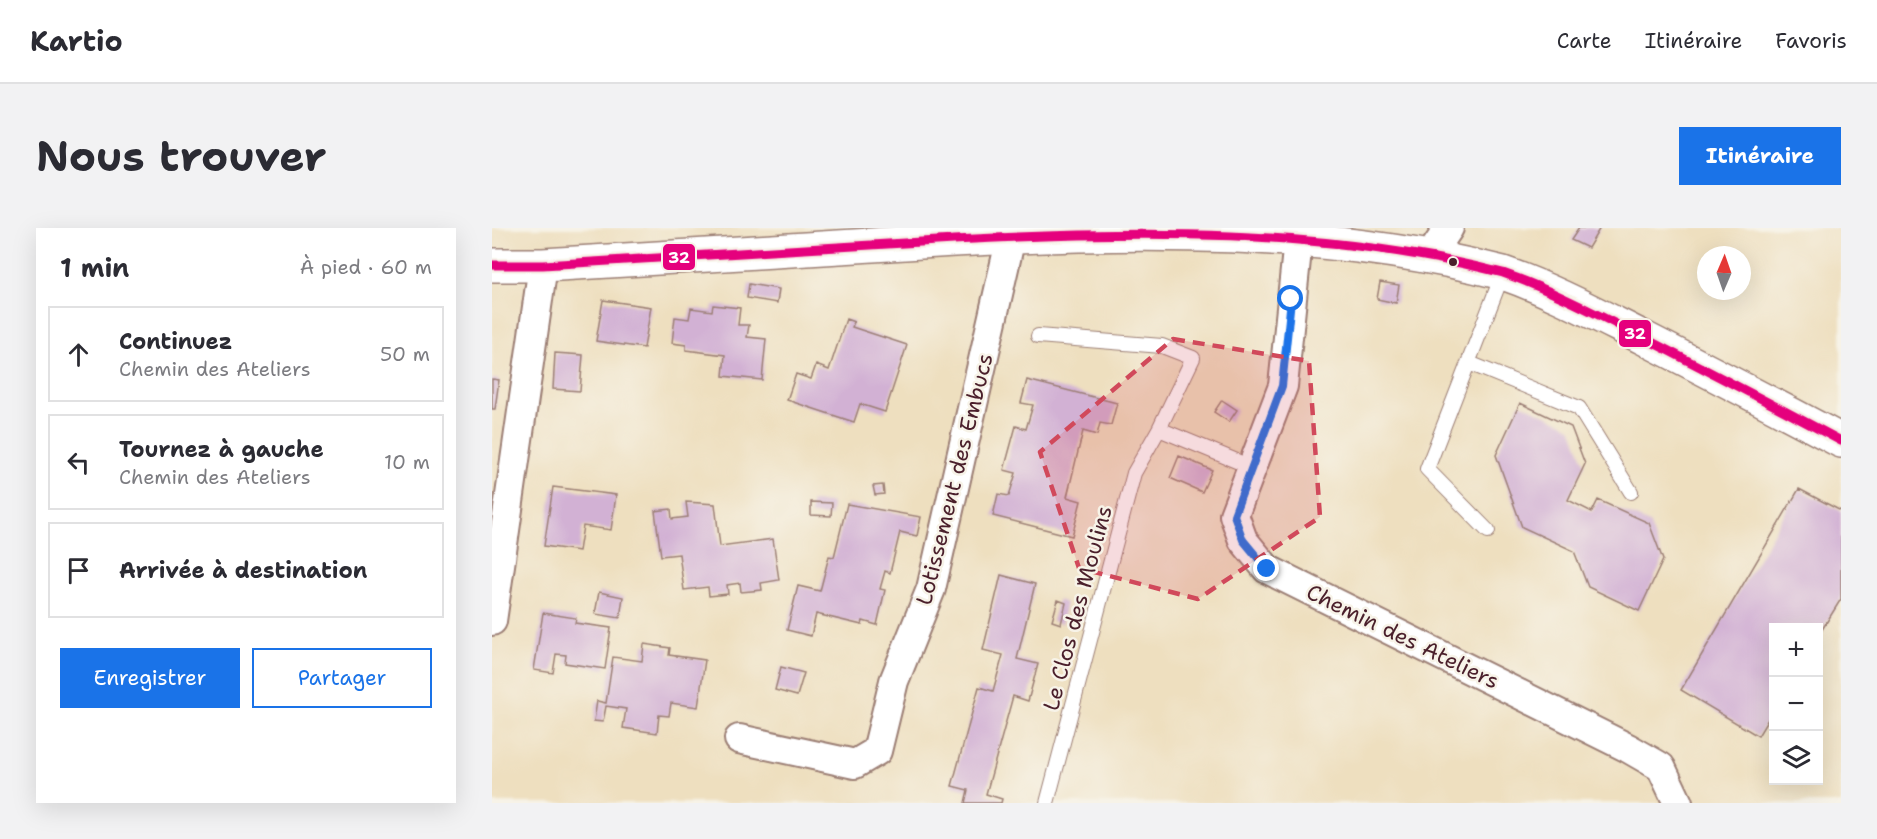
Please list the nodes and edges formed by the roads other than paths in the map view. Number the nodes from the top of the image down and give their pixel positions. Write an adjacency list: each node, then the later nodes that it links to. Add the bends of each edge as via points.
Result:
1 (1296, 231): 2 (street); 3 (street, via 1365,239); 11 (street, Chemin des Ateliers, via 1282,386)
2 (1011, 237): 5 (street); 15 (street, Lotissement des Embucs, via 931,588 894,681 877,751 855,764)
3 (1441, 241): 6 (street)
4 (492, 265): 5 (street)
5 (543, 265): 14 (street)
6 (1503, 273): 8 (lane); 10 (street, via 1569,300)
7 (1038, 336): 9 (lane, Le Clos des Moulins, via 1162,346 1193,358)
8 (1469, 363): 12 (lane, via 1579,408); 13 (lane, via 1427,470)
9 (1159, 429): 11 (lane); 16 (lane, Le Clos des Moulins, via 1134,473)
10 (1841, 441)
11 (1251, 467): 17 (street, Chemin des Ateliers, via 1234,515 1243,540 1267,569 1628,748 1661,767)
12 (1631, 492)
13 (1488, 531)
14 (492, 621)
15 (739, 739)
16 (1047, 803)
17 (1678, 803)

